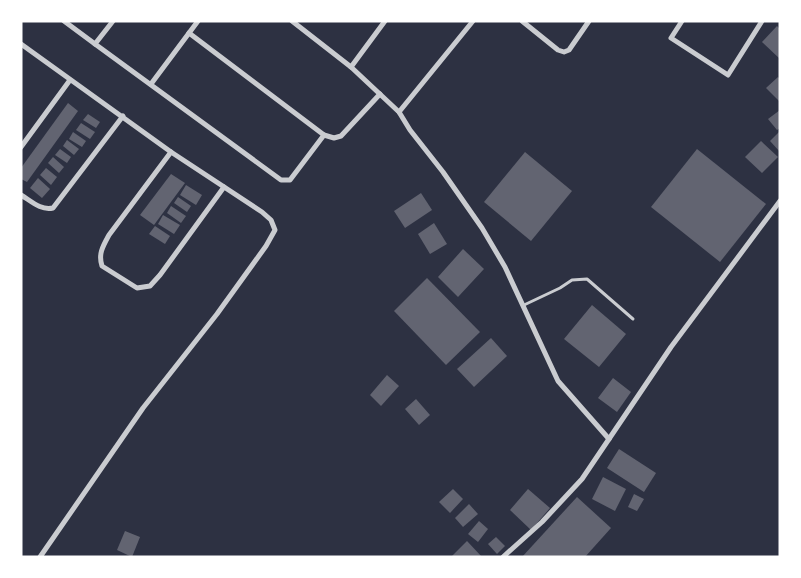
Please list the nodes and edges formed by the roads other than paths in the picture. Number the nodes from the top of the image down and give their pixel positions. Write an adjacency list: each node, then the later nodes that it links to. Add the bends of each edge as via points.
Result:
1 (64, 21): 13 (street)
2 (113, 21): 13 (street)
3 (198, 21): 11 (street)
4 (385, 21): 14 (street)
5 (473, 21): 18 (street)
6 (522, 21): 7 (street, via 564,52 569,50)
7 (589, 21)
8 (762, 21): 10 (street, via 728,75 671,38)
9 (296, 22): 14 (street)
10 (680, 22)
11 (189, 33): 16 (street); 20 (street)
12 (21, 44): 15 (street)
13 (95, 44): 16 (street)
14 (351, 67): 17 (street)
15 (70, 80): 19 (street); 21 (street)
16 (150, 84): 20 (street, via 281,180 290,180)
17 (380, 94): 18 (street); 20 (street, via 341,136)
18 (399, 112): 26 (street, via 482,228)
19 (123, 116): 22 (street); 24 (street, via 53,208 47,210)
20 (324, 135)
21 (21, 147)
22 (171, 152): 23 (street); 23 (street, via 109,236 102,248 102,266 137,288 150,286)
23 (224, 187): 29 (street, via 262,212 271,220 275,230 217,314 142,408)
24 (21, 195)
25 (780, 201): 28 (street, via 671,347)
26 (524, 305): 27 (lane, via 572,280 587,279); 28 (street, via 558,381)
27 (633, 319)
28 (609, 439): 30 (street, via 582,479 556,508)
29 (40, 557)
30 (502, 557)

